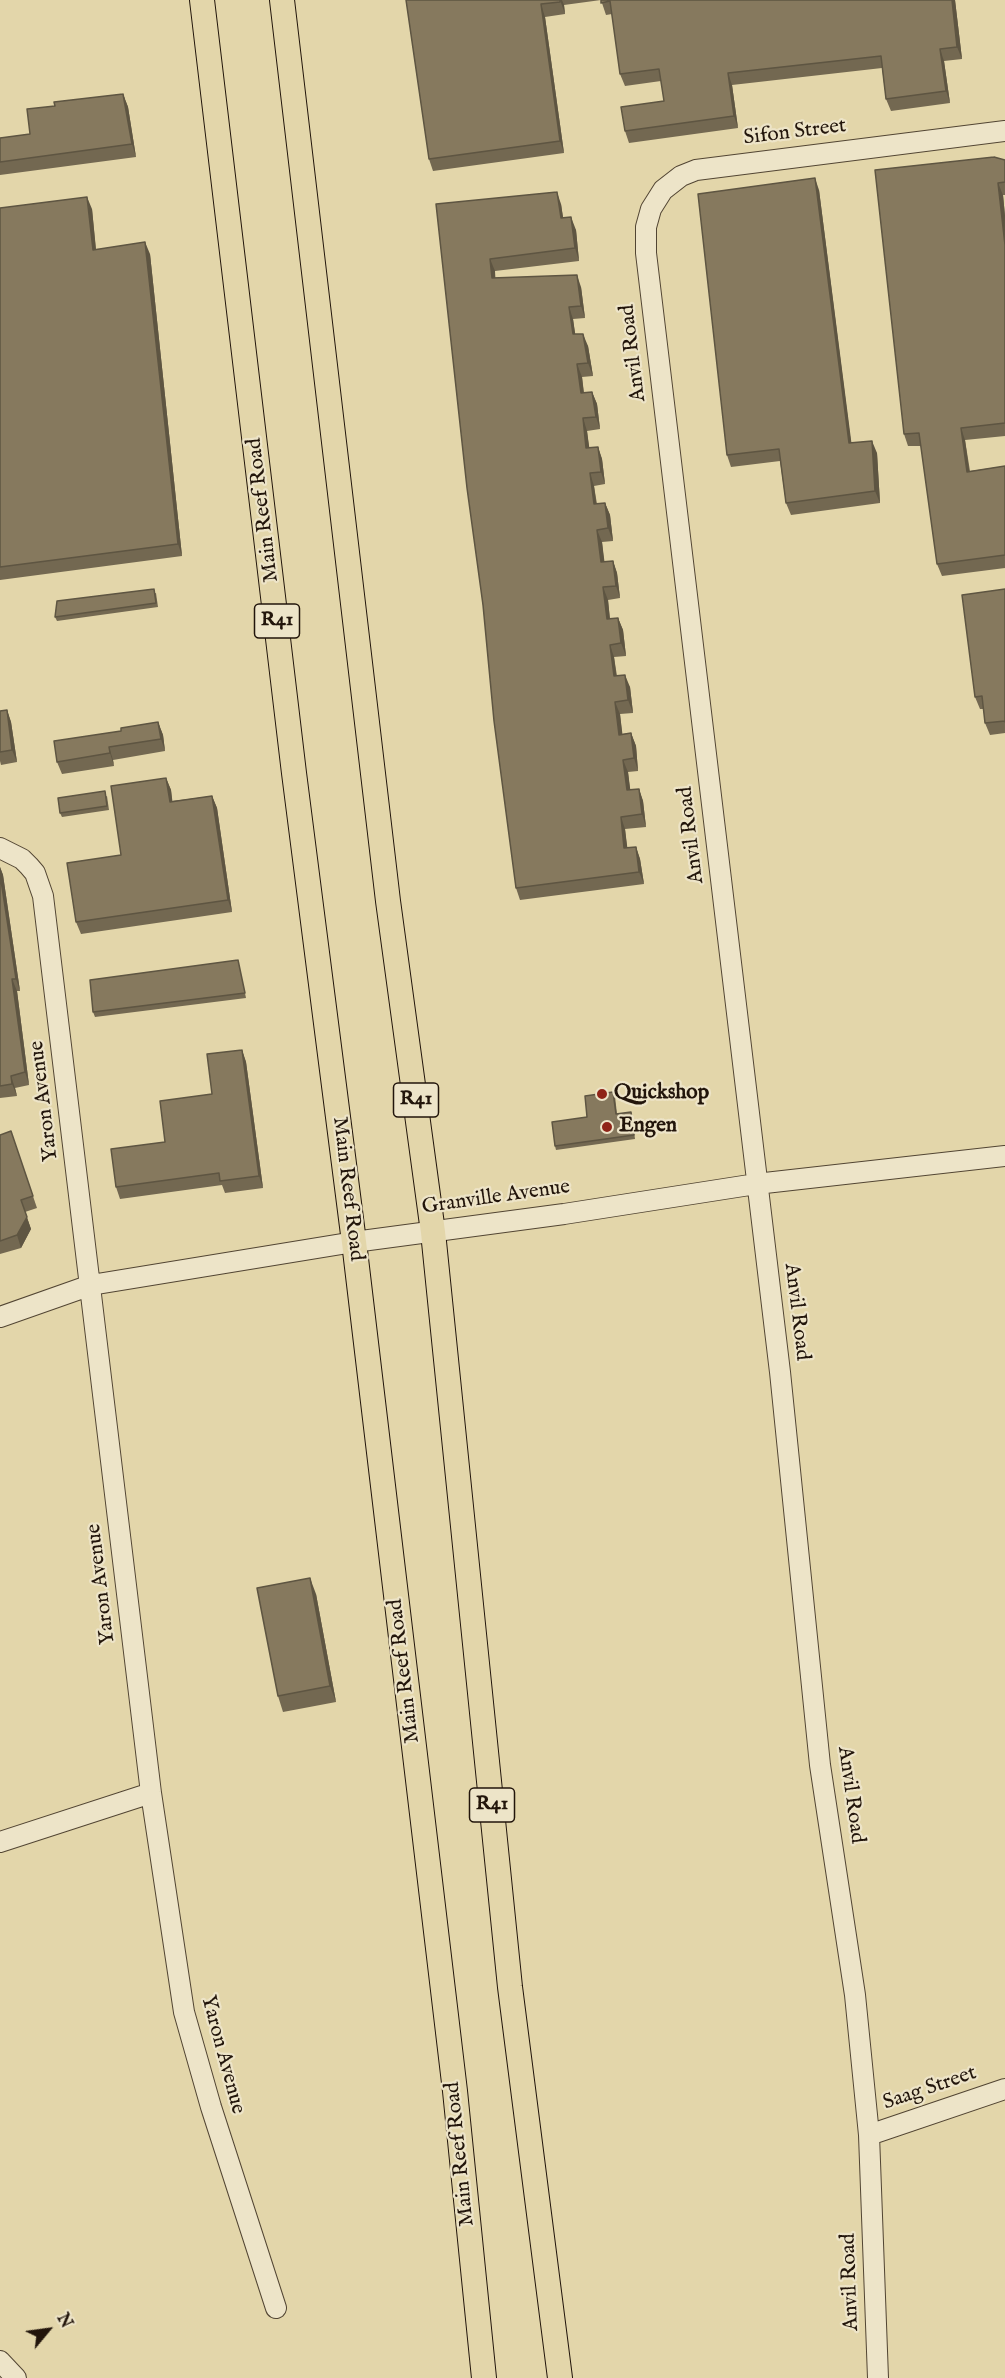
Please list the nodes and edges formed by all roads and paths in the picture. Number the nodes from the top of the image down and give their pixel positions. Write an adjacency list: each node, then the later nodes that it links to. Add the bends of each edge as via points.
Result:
1 (202, 0): 9 (main road, Main Reef Road / R41)
2 (282, 0): 8 (main road, R41, via 388,901)
3 (1005, 131): 4 (street, Sifon Street, via 696,170 671,183 657,198 646,226)
4 (646, 253): 7 (street, Anvil Road)
5 (6, 851): 10 (street, Yaron Avenue, via 22,859 35,873 43,896)
6 (1005, 1156): 7 (street, Granville Avenue)
7 (756, 1184): 8 (street, Granville Avenue); 15 (street, Anvil Road, via 780,1372 820,1766 855,1995)
8 (433, 1232): 9 (street, Granville Avenue); 20 (main road, R41, via 510,1987)
9 (354, 1242): 10 (street, Granville Avenue); 19 (main road, Main Reef Road / R41, via 453,2079)
10 (91, 1285): 11 (street, Granville Avenue); 12 (street, Yaron Avenue)
11 (0, 1317)
12 (151, 1792): 13 (street); 16 (street, Yaron Avenue, via 184,2012)
13 (0, 1842)
14 (1005, 2089): 15 (street, Saag Street)
15 (869, 2135): 21 (street, Anvil Road)
16 (276, 2308)
17 (0, 2361): 18 (street)
18 (16, 2378)
19 (484, 2378)
20 (560, 2378)
21 (878, 2378)

